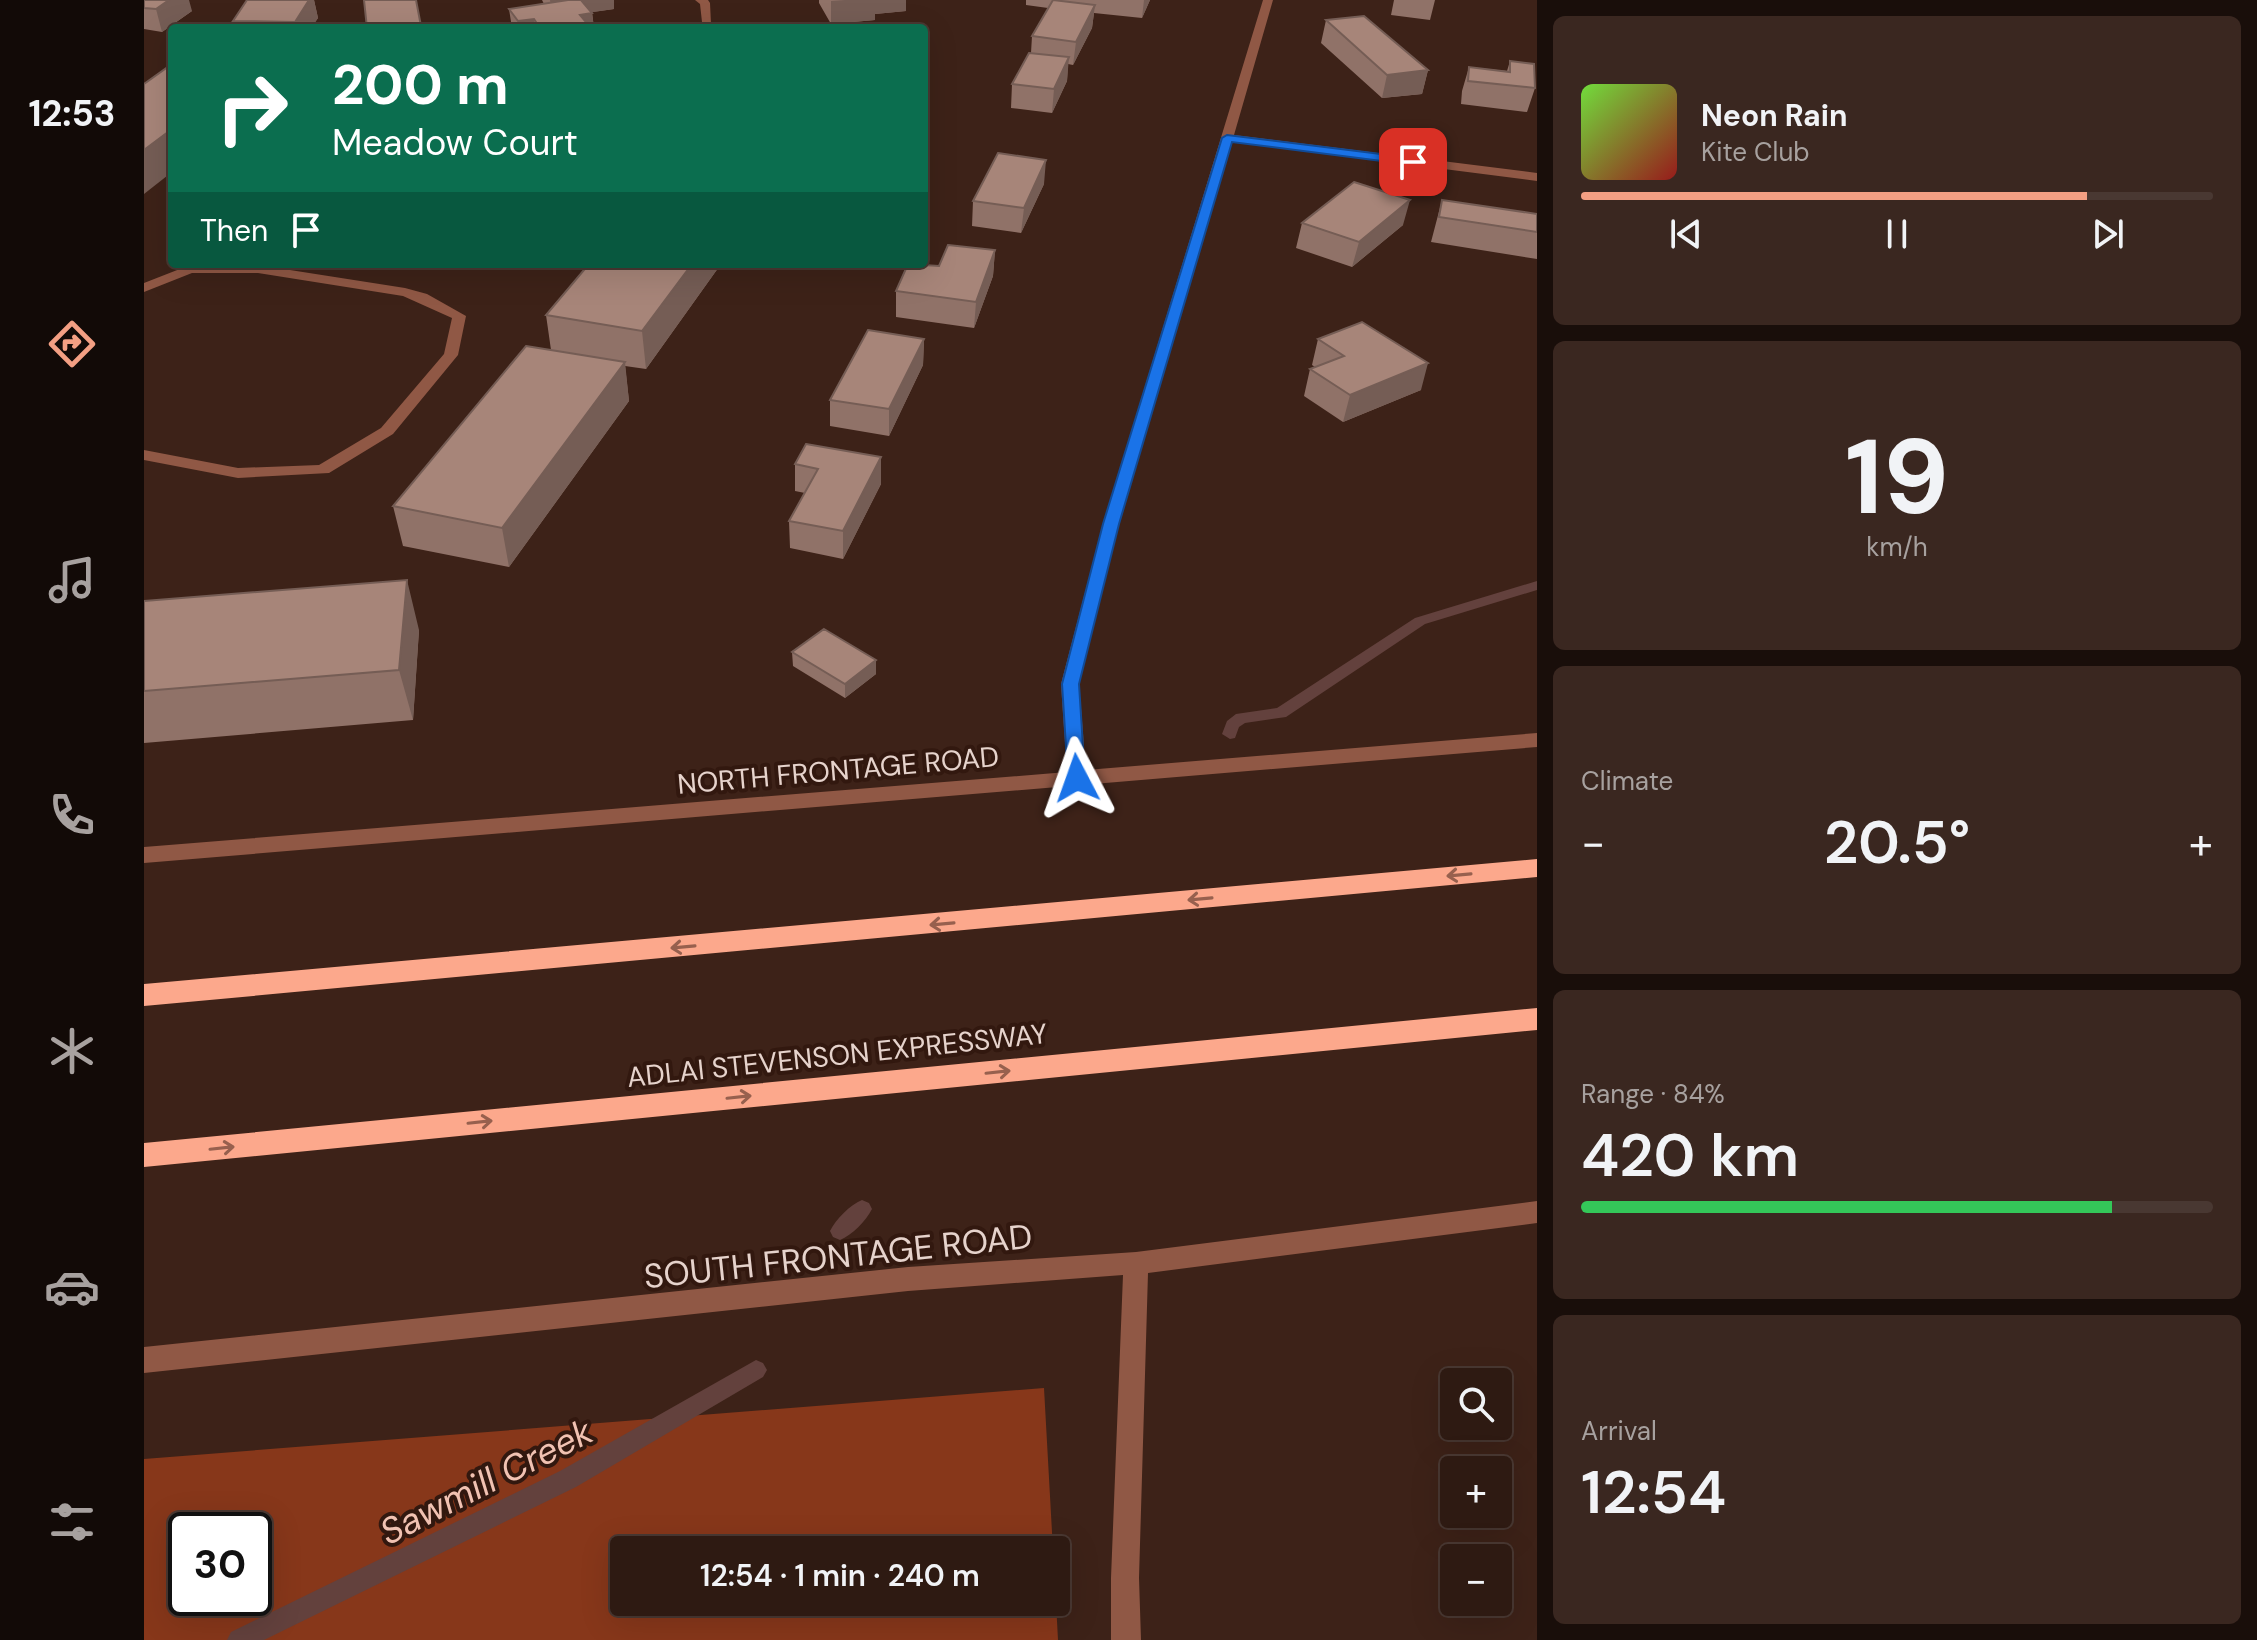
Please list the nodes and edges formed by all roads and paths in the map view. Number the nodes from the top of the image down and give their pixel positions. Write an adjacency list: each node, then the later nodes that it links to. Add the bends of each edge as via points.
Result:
1 (700, 0): 3 (street)
2 (1268, 0): 4 (street)
3 (707, 22)
4 (1227, 138): 5 (street); 9 (street, via 1111,524 1070,684)
5 (1537, 177)
6 (144, 288): 7 (street, via 190,269 258,269 405,292 459,316 451,355 387,431 323,470 238,473)
7 (144, 455)
8 (1537, 740): 9 (street, NORTH FRONTAGE ROAD)
9 (1077, 778): 10 (street, NORTH FRONTAGE ROAD)
10 (144, 855)
11 (1537, 868): 12 (highway, one-way to 12)
12 (144, 995)
13 (1537, 1019): 14 (highway, ADLAI STEVENSON EXPRESSWAY, one-way to 13)
14 (144, 1155)
15 (1537, 1212): 16 (street, SOUTH FRONTAGE ROAD)
16 (1136, 1263): 17 (street, SOUTH FRONTAGE ROAD, via 908,1279); 18 (street)
17 (144, 1360)
18 (1126, 1640)

